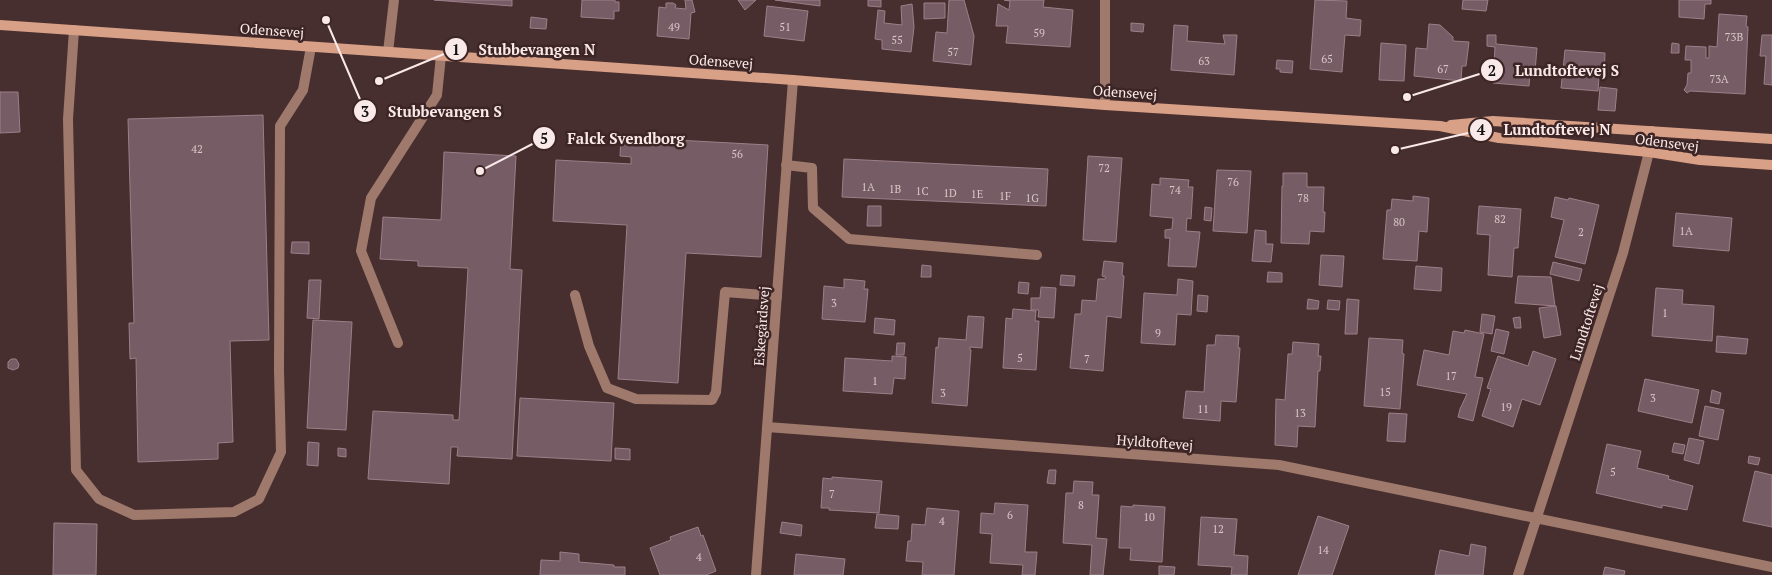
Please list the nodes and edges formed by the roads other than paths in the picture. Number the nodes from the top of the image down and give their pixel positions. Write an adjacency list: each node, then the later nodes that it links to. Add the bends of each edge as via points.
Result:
1 (394, 0): 6 (street)
2 (1105, 0): 9 (street)
3 (0, 25): 4 (street, Odensevej)
4 (74, 30): 5 (street, Odensevej); 5 (street, via 68,119 76,470 99,499 134,515 234,512 259,498 281,452 280,126 303,90)
5 (311, 47): 6 (street, Odensevej)
6 (388, 52): 7 (street, Odensevej)
7 (441, 56): 8 (street, Odensevej); 19 (street, via 437,95 371,198 361,251)
8 (793, 80): 9 (street, Odensevej); 14 (street, Eskegårdsvej)
9 (1105, 104): 10 (street, Odensevej)
10 (1440, 126): 11 (street, Odensevej, via 1493,121); 13 (street, Odensevej, via 1499,138)
11 (1652, 131): 12 (street, Odensevej); 13 (street, Lundtoftevej)
12 (1772, 140)
13 (1649, 152): 15 (street, Odensevej, via 1700,160); 21 (street, Lundtoftevej, via 1623,253)
14 (786, 165): 16 (street, via 812,168 813,208 849,239); 18 (street, Eskegårdsvej)
15 (1772, 165)
16 (1036, 255)
17 (575, 296): 18 (street, via 589,346 607,388 636,400 712,400 716,392 725,292)
18 (777, 296): 20 (street, Eskegårdsvej)
19 (398, 343)
20 (767, 427): 21 (street, Hyldtoftevej, via 1279,465); 23 (street, Eskegårdsvej)
21 (1536, 518): 22 (street); 24 (street, Lundtoftevej)
22 (1772, 567)
23 (756, 575)
24 (1518, 575)

